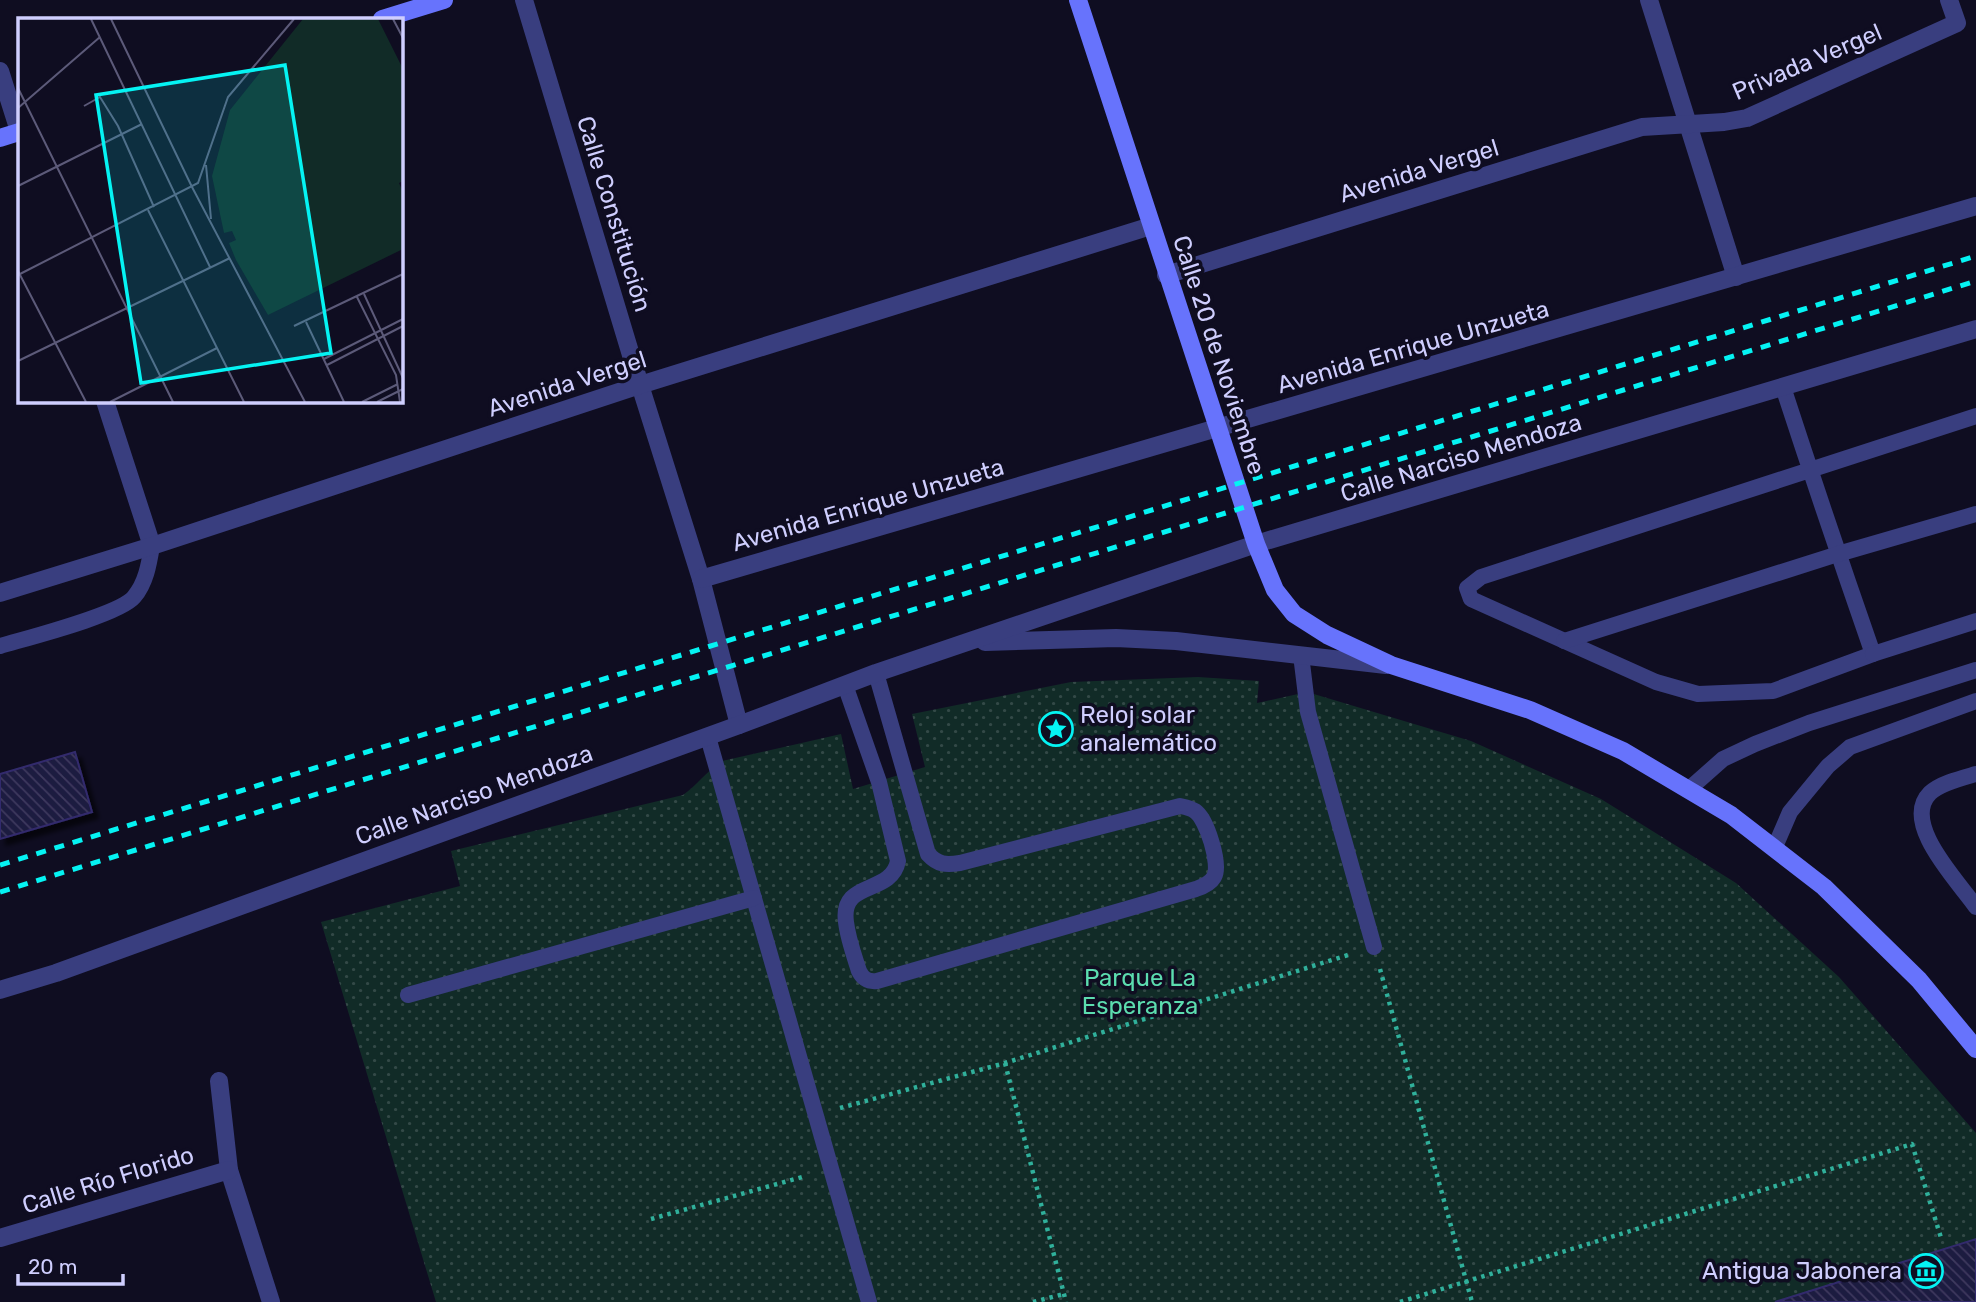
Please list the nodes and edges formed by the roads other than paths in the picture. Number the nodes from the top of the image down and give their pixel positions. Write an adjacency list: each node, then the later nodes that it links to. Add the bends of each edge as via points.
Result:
1 (444, 0): 6 (main road)
2 (524, 0): 17 (street, Calle Constitución)
3 (1078, 0): 13 (main road, Calle 20 de Noviembre)
4 (1649, 0): 8 (street)
5 (1949, 0): 8 (street, Privada Vergel, via 1956,23 1747,118)
6 (385, 18)
7 (0, 71): 9 (street)
8 (1688, 125): 14 (street, Avenida Vergel, via 1642,127); 15 (street)
9 (18, 129)
10 (18, 132): 11 (main road)
11 (0, 138)
12 (1976, 206): 15 (street, Avenida Enrique Unzueta)
13 (1151, 226): 14 (main road, Calle 20 de Noviembre); 17 (street, Avenida Vergel)
14 (1167, 275): 21 (main road, Calle 20 de Noviembre)
15 (1736, 277): 21 (street, Avenida Enrique Unzueta)
16 (1976, 329): 18 (street, Calle Narciso Mendoza)
17 (640, 385): 25 (street, Avenida Vergel); 27 (street, Calle Constitución)
18 (1783, 387): 22 (lane); 24 (street, Calle Narciso Mendoza)
19 (105, 402): 25 (street)
20 (1976, 416): 22 (lane)
21 (1217, 430): 24 (main road, Calle 20 de Noviembre); 27 (street, Avenida Enrique Unzueta)
22 (1810, 470): 26 (lane); 30 (lane, via 1481,577 1467,589 1471,599)
23 (1976, 514): 26 (lane)
24 (1256, 544): 31 (street, Calle Narciso Mendoza); 35 (main road, Calle 20 de Noviembre, via 1275,590 1294,614)
25 (152, 546): 28 (street, Avenida Vergel); 32 (lane, via 146,578 133,599 112,611)
26 (1838, 554): 30 (lane); 33 (lane)
27 (701, 579): 40 (street, Calle Constitución)
28 (0, 593)
29 (1976, 621): 33 (lane)
30 (1564, 641): 33 (lane, via 1656,682 1698,694 1773,691)
31 (964, 642): 34 (street, Calle Narciso Mendoza, via 1116,638); 37 (street, Calle Narciso Mendoza)
32 (0, 646)
33 (1873, 654)
34 (1301, 655): 35 (street, Calle Narciso Mendoza); 49 (lane, via 1308,712)
35 (1391, 665): 43 (main road, Calle 20 de Noviembre, via 1530,710 1623,751)
36 (1976, 670): 43 (lane, via 1755,744 1723,759)
37 (876, 673): 38 (street, Calle Narciso Mendoza); 38 (lane, via 928,855 935,861 960,863 1180,806 1195,811 1206,825 1216,874 1196,889 877,981 863,978 845,922 846,908 858,893 891,878 898,861 879,782)
38 (845, 685): 40 (street, Calle Narciso Mendoza)
39 (1976, 701): 44 (lane, via 1850,747 1796,804)
40 (739, 725): 41 (street, Calle Narciso Mendoza)
41 (708, 737): 47 (lane); 50 (street, Calle Narciso Mendoza)
42 (1976, 774): 46 (lane, via 1931,793 1921,808 1925,838)
43 (1688, 790): 44 (main road, Calle 20 de Noviembre, via 1731,815)
44 (1774, 849): 52 (main road, Calle 20 de Noviembre, via 1824,887 1919,980)
45 (1976, 877): 46 (lane)
46 (1960, 883): 48 (lane)
47 (754, 898): 51 (lane); 57 (lane)
48 (1976, 907)
49 (1374, 947)
50 (0, 990)
51 (408, 995)
52 (1976, 1049)
53 (219, 1081): 54 (street)
54 (229, 1170): 55 (street, Calle Río Florido); 56 (street)
55 (0, 1238)
56 (271, 1302)
57 (869, 1302)

